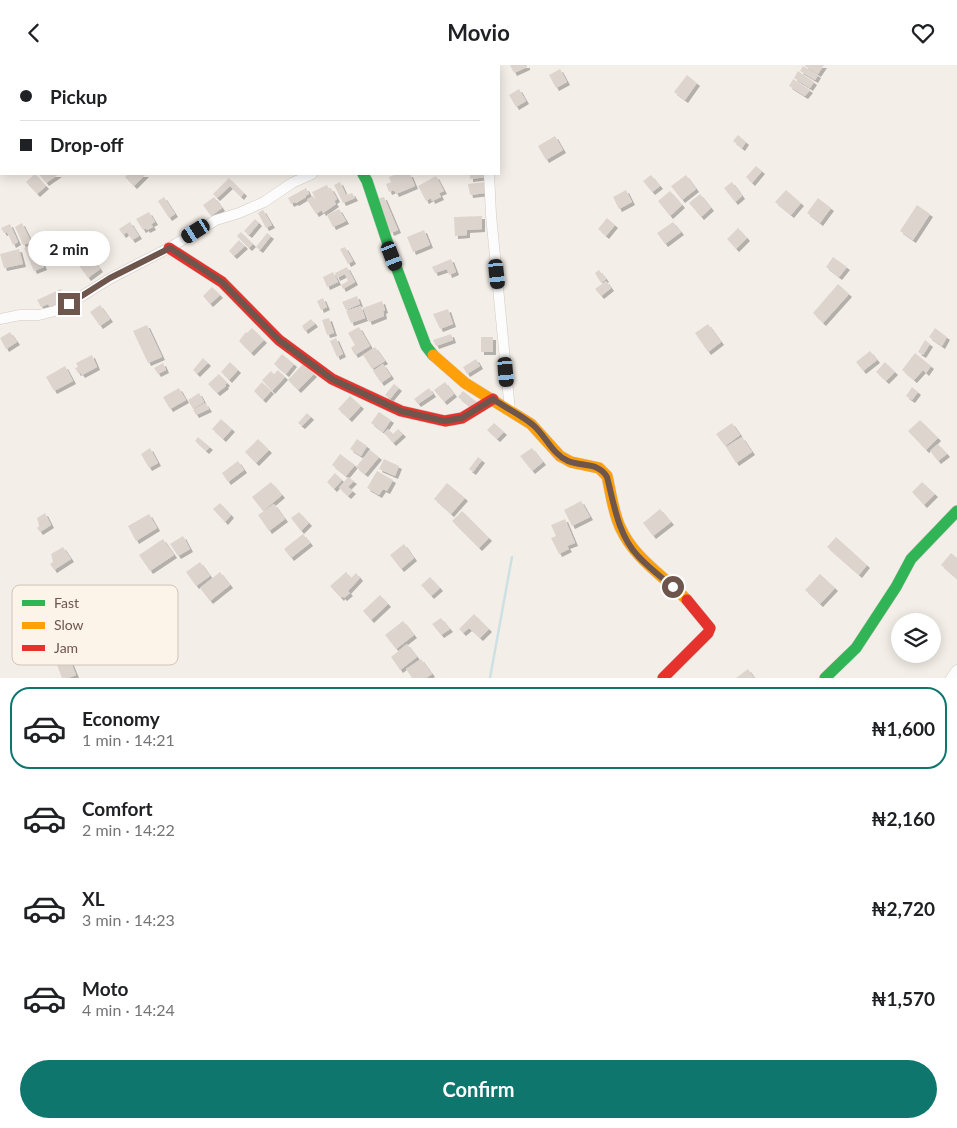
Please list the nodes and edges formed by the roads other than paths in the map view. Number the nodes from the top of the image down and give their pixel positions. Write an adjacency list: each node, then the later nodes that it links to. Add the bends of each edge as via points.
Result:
1 (308, 175): 4 (street, via 264,202 216,220)
2 (364, 175): 6 (street, via 426,346 444,366)
3 (489, 175): 7 (street)
4 (170, 248): 5 (street, via 110,278 55,311); 6 (street, via 222,282 279,340 332,379 401,411 444,421 462,418)
5 (0, 319)
6 (493, 399): 7 (street)
7 (510, 411): 10 (street, via 532,424 556,453 568,461 604,471 620,528 637,555 685,598 708,624 710,631)
8 (957, 511): 11 (street, via 911,559 856,649)
9 (957, 670): 12 (street)
10 (663, 678)
11 (825, 678)
12 (951, 678)

